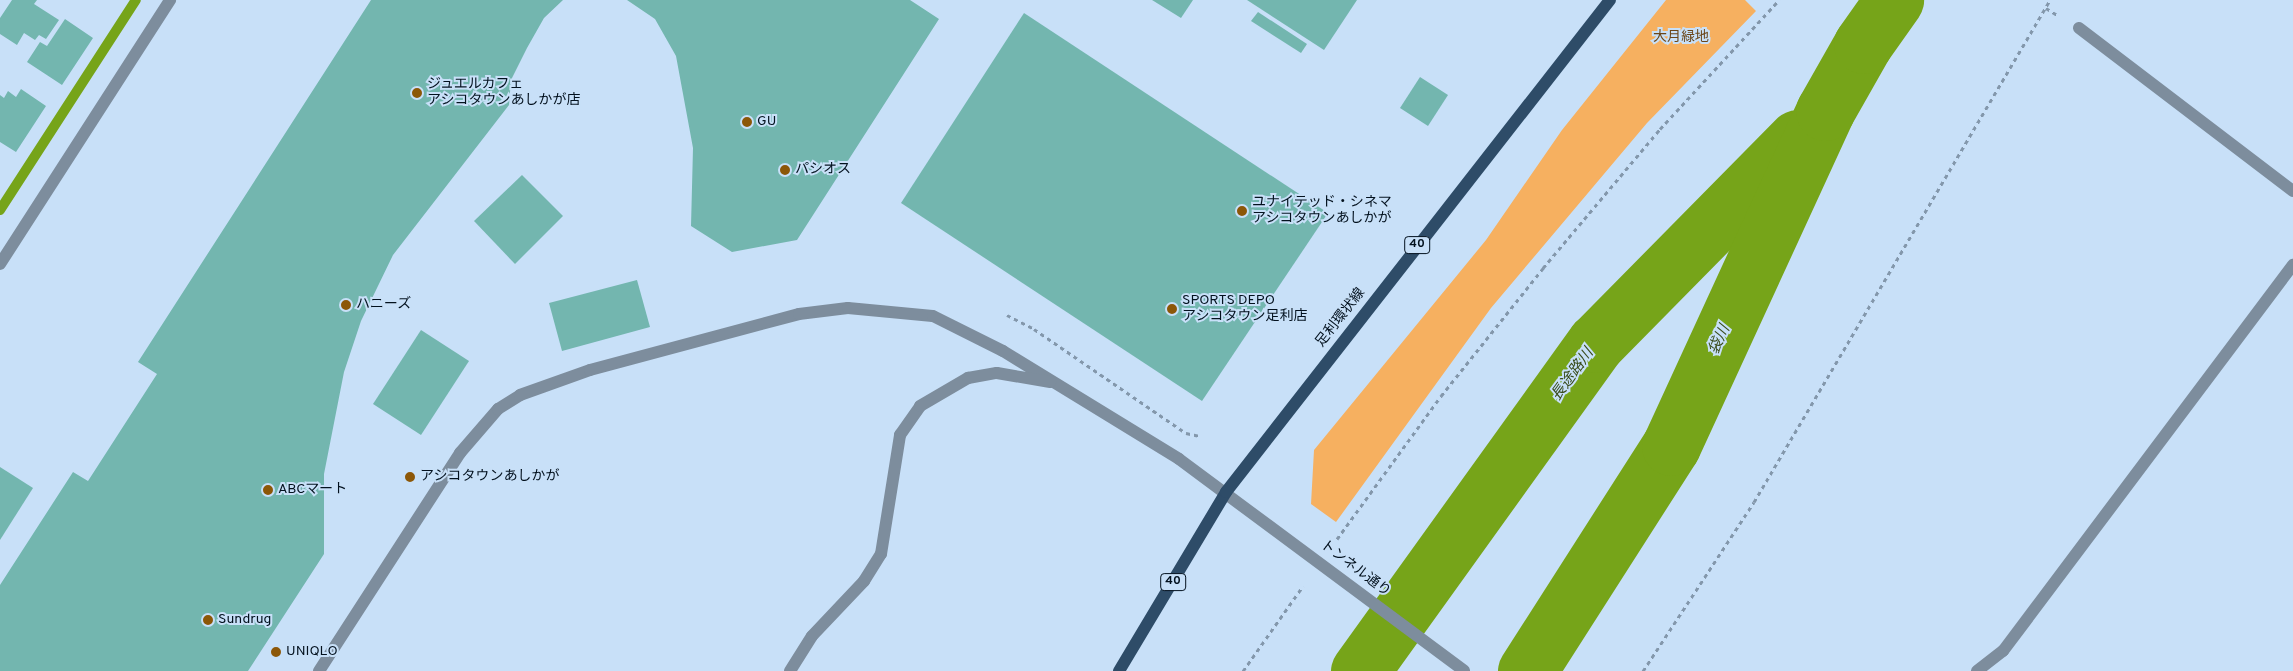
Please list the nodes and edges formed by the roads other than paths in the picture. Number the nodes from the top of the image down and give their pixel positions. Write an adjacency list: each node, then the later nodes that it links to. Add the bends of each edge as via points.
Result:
1 (170, 0): 5 (street)
2 (1610, 0): 8 (main road, 足利環状線 / 40)
3 (2079, 28): 4 (street)
4 (2293, 191)
5 (0, 264)
6 (2293, 264): 13 (street, via 2003,651 1986,659)
7 (1058, 384): 8 (street, トンネル通り); 9 (street, トンネル通り, via 933,316 848,308 799,314 590,370 520,395 498,409 460,453); 10 (street, via 997,373 968,378 920,406 900,435 881,554 864,581 830,613)
8 (1226, 492): 11 (main road, 足利環状線 / 40); 12 (street, トンネル通り)
9 (319, 671)
10 (790, 671)
11 (1119, 671)
12 (1464, 671)
13 (1977, 671)

